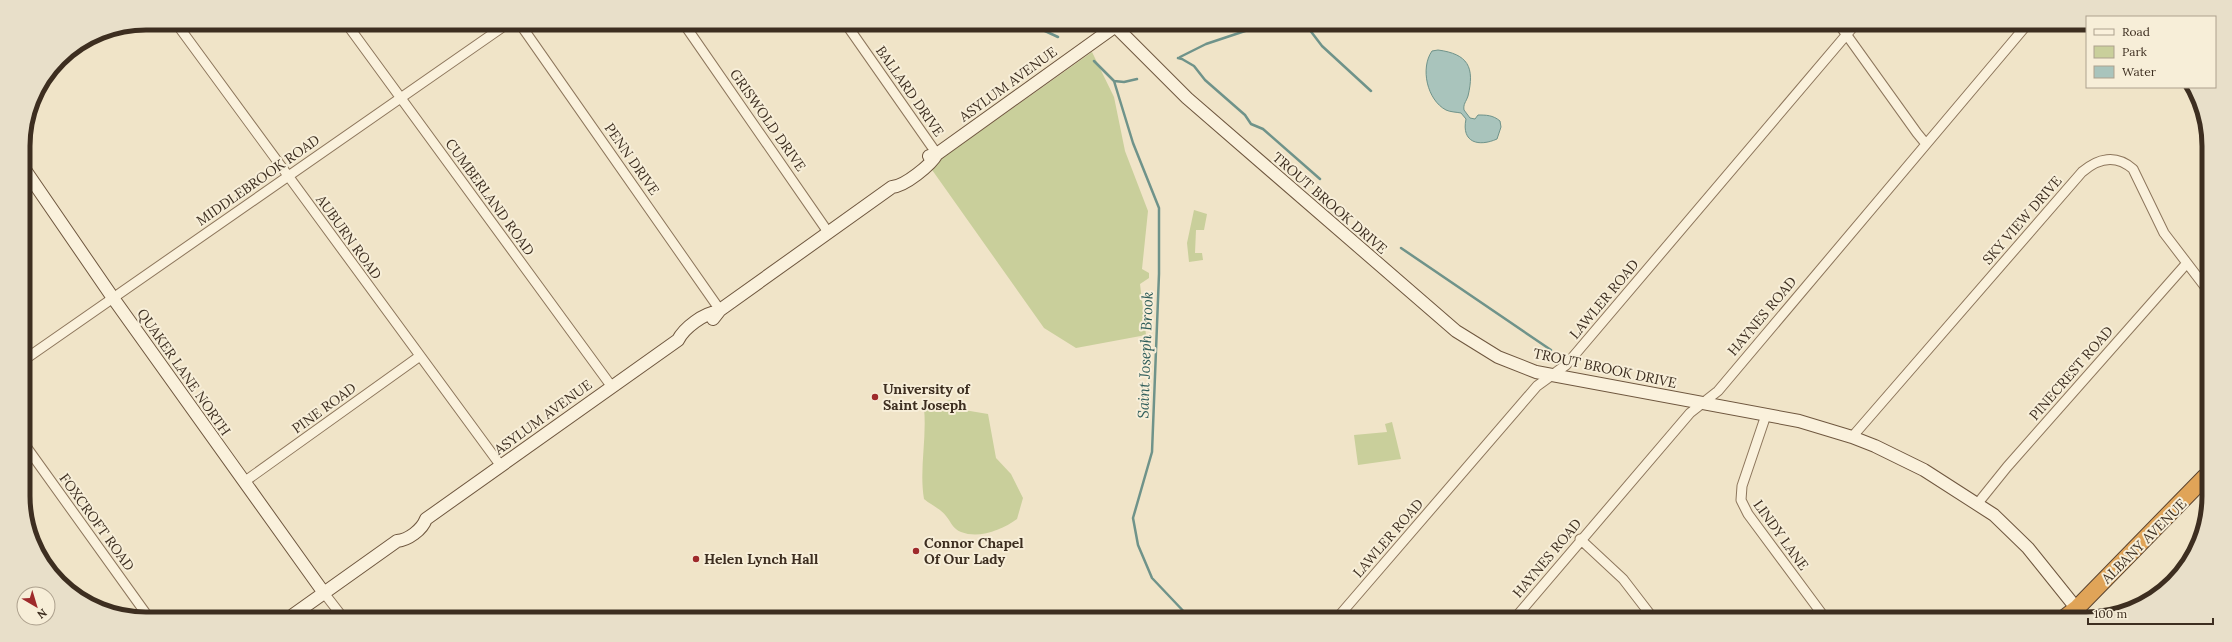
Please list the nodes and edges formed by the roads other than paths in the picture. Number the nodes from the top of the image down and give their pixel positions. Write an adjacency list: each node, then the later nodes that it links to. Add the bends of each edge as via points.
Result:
1 (181, 30): 14 (street, AUBURN ROAD)
2 (351, 30): 11 (street, CUMBERLAND ROAD)
3 (499, 30): 11 (street, MIDDLEBROOK ROAD)
4 (524, 30): 20 (street, PENN DRIVE)
5 (688, 30): 16 (street, GRISWOLD DRIVE)
6 (850, 30): 13 (street, BALLARD DRIVE)
7 (1108, 30): 13 (main road, ASYLUM AVENUE)
8 (1120, 30): 23 (main road, TROUT BROOK DRIVE, via 1187,98 1456,331 1498,357 1536,372)
9 (1844, 30): 12 (street); 23 (street, LAWLER ROAD, via 1566,365)
10 (2022, 30): 12 (street, HAYNES ROAD)
11 (401, 99): 14 (street, MIDDLEBROOK ROAD); 24 (street, CUMBERLAND ROAD)
12 (1926, 144): 25 (street, HAYNES ROAD, via 1718,391)
13 (937, 154): 16 (main road, ASYLUM AVENUE, via 932,162 899,186 892,187)
14 (288, 176): 19 (street, MIDDLEBROOK ROAD); 22 (street, AUBURN ROAD)
15 (30, 177): 19 (main road, QUAKER LANE NORTH)
16 (828, 232): 20 (main road, ASYLUM AVENUE)
17 (2187, 262): 18 (street, SKY VIEW DRIVE); 27 (street, SKY VIEW DRIVE, via 2164,233 2133,169 2116,160 2104,159 2092,164 2082,172); 32 (street, PINECREST ROAD)
18 (2202, 283)
19 (113, 298): 21 (street, MIDDLEBROOK ROAD); 31 (main road, QUAKER LANE NORTH)
20 (719, 311): 24 (main road, ASYLUM AVENUE, via 714,319 685,339 678,340)
21 (30, 356)
22 (420, 356): 29 (street, AUBURN ROAD); 31 (street, PINE ROAD)
23 (1553, 375): 25 (main road, TROUT BROOK DRIVE); 38 (street, LAWLER ROAD, via 1537,386)
24 (612, 387): 29 (main road, ASYLUM AVENUE)
25 (1703, 404): 26 (main road, TROUT BROOK DRIVE); 33 (street, HAYNES ROAD, via 1690,413)
26 (1766, 415): 27 (main road, TROUT BROOK DRIVE, via 1799,421); 41 (street, LINDY LANE, via 1742,486 1741,500 1748,514)
27 (1852, 437): 32 (main road, TROUT BROOK DRIVE, via 1924,470)
28 (30, 451): 35 (street, FOXCROFT ROAD)
29 (501, 466): 34 (main road, ASYLUM AVENUE, via 426,519 423,526 403,541 397,541)
30 (2202, 480): 43 (highway, ALBANY AVENUE)
31 (244, 482): 34 (main road, QUAKER LANE NORTH)
32 (1978, 503): 42 (main road, TROUT BROOK DRIVE, via 2028,548)
33 (1580, 539): 39 (street, HAYNES ROAD); 40 (street, via 1623,578)
34 (324, 593): 36 (main road, ASYLUM AVENUE); 37 (street)
35 (145, 612)
36 (297, 612)
37 (338, 612)
38 (1342, 612)
39 (1520, 612)
40 (1648, 612)
41 (1821, 612)
42 (2080, 612)
43 (2082, 612)

